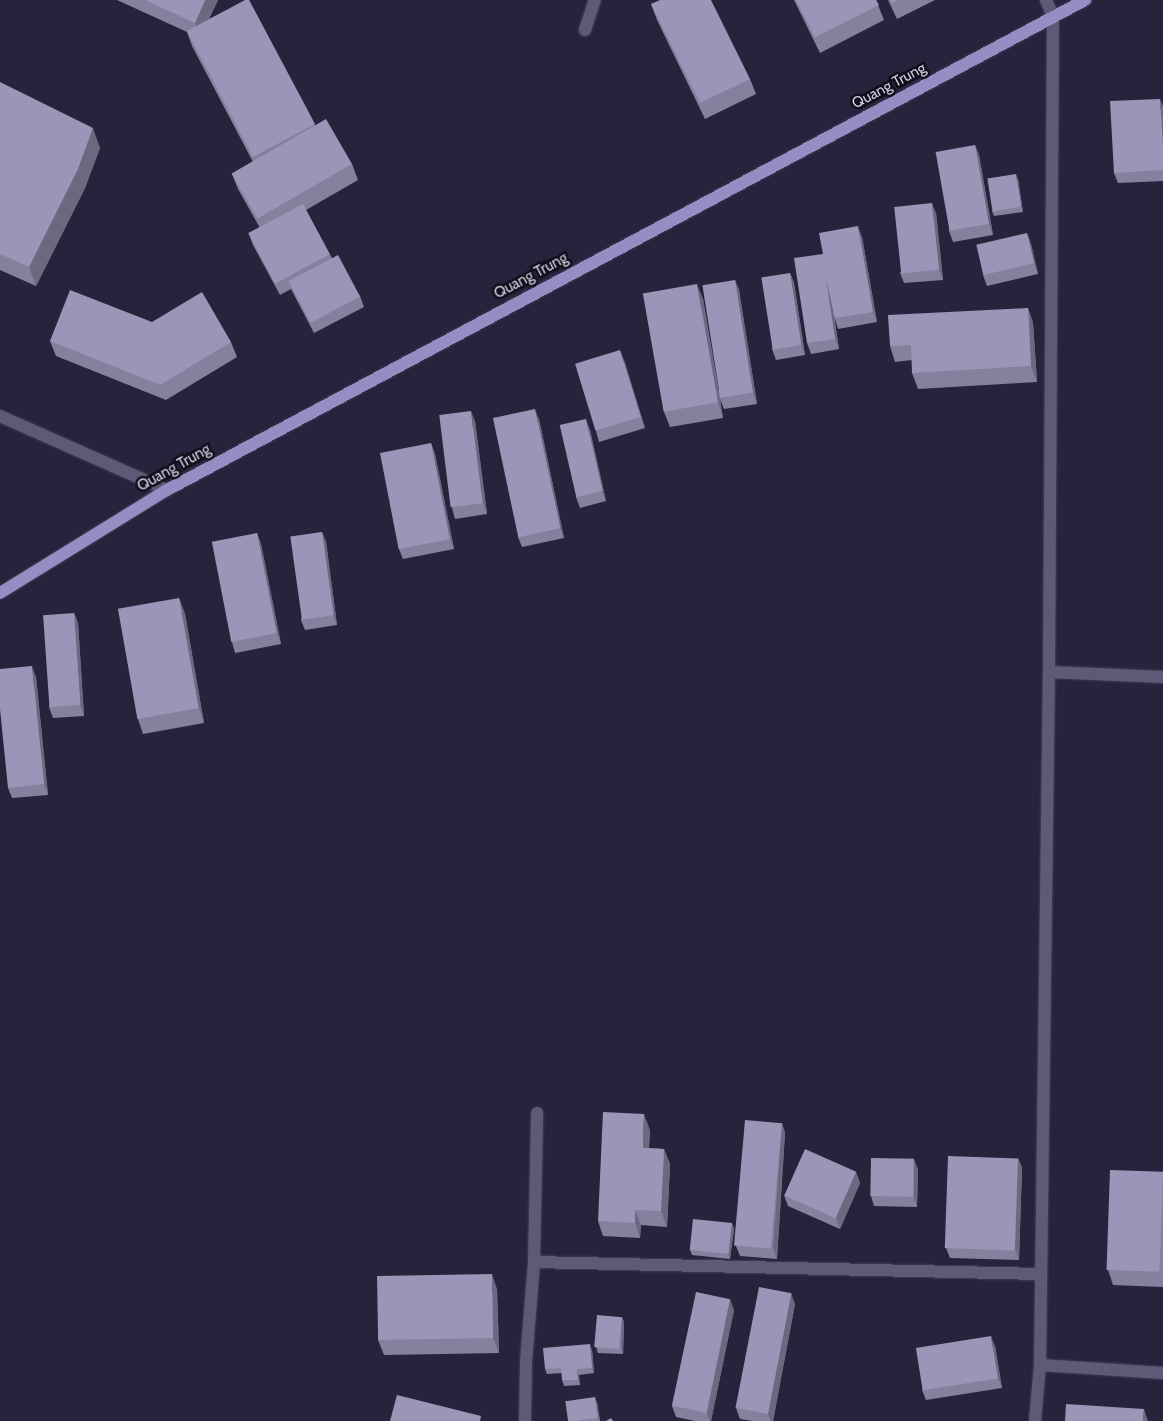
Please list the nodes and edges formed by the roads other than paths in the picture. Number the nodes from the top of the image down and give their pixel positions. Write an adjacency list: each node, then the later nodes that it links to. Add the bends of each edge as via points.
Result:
1 (595, 0): 5 (street)
2 (1046, 0): 4 (street)
3 (1085, 0): 4 (main road, Quang Trung)
4 (1054, 16): 7 (main road, Quang Trung); 9 (street)
5 (585, 30)
6 (0, 416): 7 (street)
7 (167, 490): 8 (main road, Quang Trung)
8 (0, 593)
9 (1049, 672): 10 (street); 13 (street)
10 (1163, 678)
11 (537, 1113): 12 (street)
12 (534, 1262): 13 (street); 16 (street)
13 (1040, 1274): 14 (street)
14 (1040, 1365): 15 (street); 17 (street)
15 (1163, 1373)
16 (525, 1421)
17 (1035, 1421)

